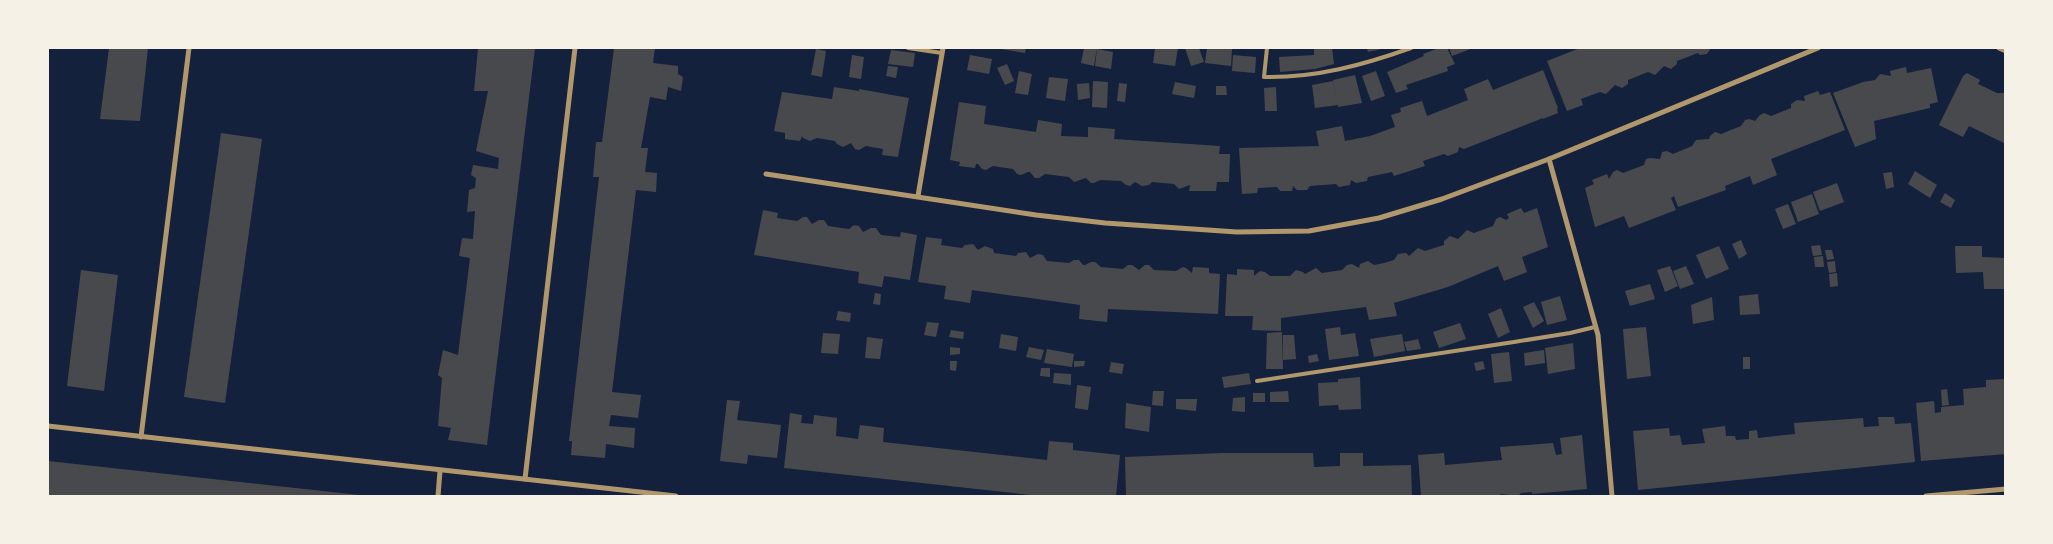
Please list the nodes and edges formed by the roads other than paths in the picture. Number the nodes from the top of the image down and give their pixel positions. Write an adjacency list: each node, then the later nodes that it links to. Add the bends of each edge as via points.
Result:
1 (189, 48): 16 (street)
2 (576, 48): 18 (street)
3 (908, 48): 8 (lane)
4 (1267, 48): 5 (lane, via 1264,77 1352,67)
5 (1411, 48)
6 (1818, 48): 10 (street)
7 (1999, 48): 9 (street)
8 (942, 50): 12 (street)
9 (2006, 51)
10 (1549, 159): 12 (street, via 1412,209 1309,231 1237,232 1105,223); 13 (street)
11 (766, 174): 12 (street)
12 (918, 196)
13 (1596, 326): 14 (lane, via 1570,333); 22 (street)
14 (1256, 381)
15 (48, 426): 16 (street)
16 (141, 437): 17 (street)
17 (440, 471): 18 (street); 20 (street)
18 (525, 479): 21 (street)
19 (2006, 489): 23 (street)
20 (438, 496)
21 (676, 496)
22 (1612, 496)
23 (1926, 496)

